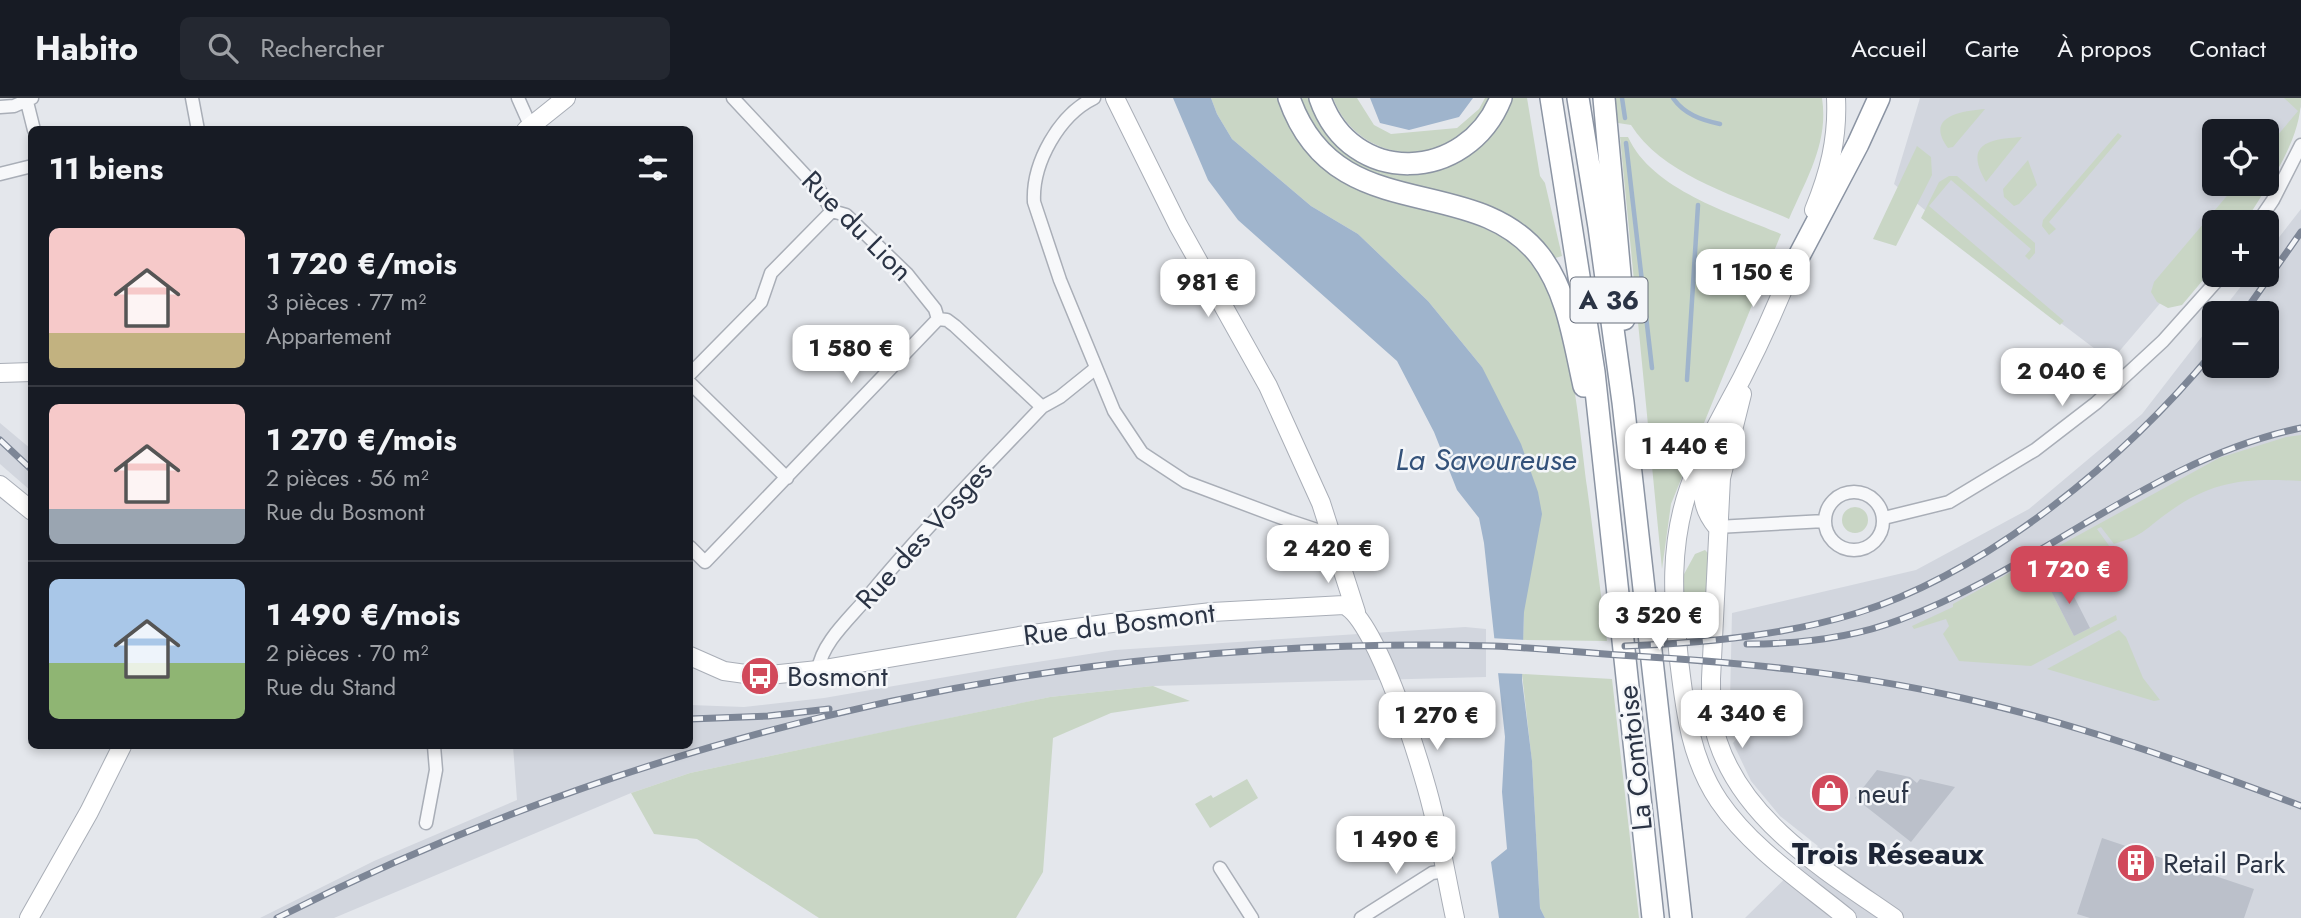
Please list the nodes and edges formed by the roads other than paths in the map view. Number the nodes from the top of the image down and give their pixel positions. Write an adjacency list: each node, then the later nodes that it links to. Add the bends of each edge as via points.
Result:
1 (192, 98): 18 (street)
2 (519, 98): 19 (street)
3 (566, 98): 20 (street)
4 (733, 98): 25 (street, Rue du Lion, via 820,191)
5 (1094, 98): 30 (street, via 1066,121 1047,146 1033,188 1048,248)
6 (1115, 98): 45 (street, via 1178,225 1268,386)
7 (1289, 98): 37 (highway, via 1311,140 1349,174 1390,191 1491,219 1534,249 1555,280 1567,313)
8 (1320, 98): 9 (highway, via 1334,126 1353,146 1380,159 1414,164 1462,149 1486,126)
9 (1501, 98)
10 (1551, 98): 37 (highway, La Comtoise / A 36, via 1586,308)
11 (1578, 98): 40 (highway, La Comtoise / A 36, via 1600,227)
12 (1604, 98): 40 (highway, via 1622,284)
13 (1836, 98): 26 (street, via 1832,157)
14 (1879, 98): 26 (highway)
15 (30, 100): 16 (street); 17 (street)
16 (0, 107)
17 (33, 126)
18 (197, 126)
19 (528, 126)
20 (529, 126)
21 (2301, 145): 24 (street)
22 (28, 167): 23 (street)
23 (0, 174)
24 (2266, 210)
25 (832, 211): 28 (street, Rue du Lion, via 846,215 907,274); 31 (street, via 771,273 761,302)
26 (1790, 272): 29 (street)
27 (2211, 287): 42 (street, via 2163,341 2096,403 2035,450 1949,502)
28 (938, 319): 35 (street, Rue du Lion, via 955,326); 38 (street)
29 (1751, 360): 36 (street); 44 (street, via 1721,478)
30 (1096, 368): 35 (street, Rue des Vosges); 45 (street, via 1132,439 1161,467 1186,482)
31 (693, 371)
32 (28, 372): 33 (street)
33 (0, 373)
34 (693, 386): 38 (street)
35 (1042, 407): 49 (street, Rue des Vosges, via 901,556 835,635)
36 (1717, 427): 44 (street, via 1703,498 1706,513); 61 (street, via 1681,510 1672,573 1688,727 1701,769 1732,818)
37 (1603, 468): 59 (highway, La Comtoise / A 36)
38 (787, 478): 46 (street, via 705,562)
39 (0, 485): 41 (street)
40 (1634, 502): 60 (highway, La Comtoise / A 36)
41 (28, 508)
42 (1884, 518): 43 (street, via 1872,498 1850,492 1830,504); 43 (street, via 1876,541 1855,550 1833,541)
43 (1825, 521): 44 (street)
44 (1717, 527): 62 (street, via 1711,707 1726,760 1746,794 1773,825 1823,868)
45 (1329, 531): 47 (street)
46 (693, 550)
47 (1356, 612): 49 (street, Rue du Bosmont, via 1338,604 1212,612 1019,636); 54 (street, via 1381,656 1418,756)
48 (693, 657): 49 (street, Rue du Bosmont, via 760,677)
49 (818, 670)
50 (120, 749): 55 (street)
51 (434, 749): 52 (street, via 436,770)
52 (426, 823)
53 (1220, 868): 56 (street)
54 (1444, 871): 57 (street, via 1433,873); 58 (street)
55 (29, 918)
56 (1252, 918)
57 (1361, 918)
58 (1455, 918)
59 (1653, 918)
60 (1681, 918)
61 (1847, 918)
62 (1894, 918)

